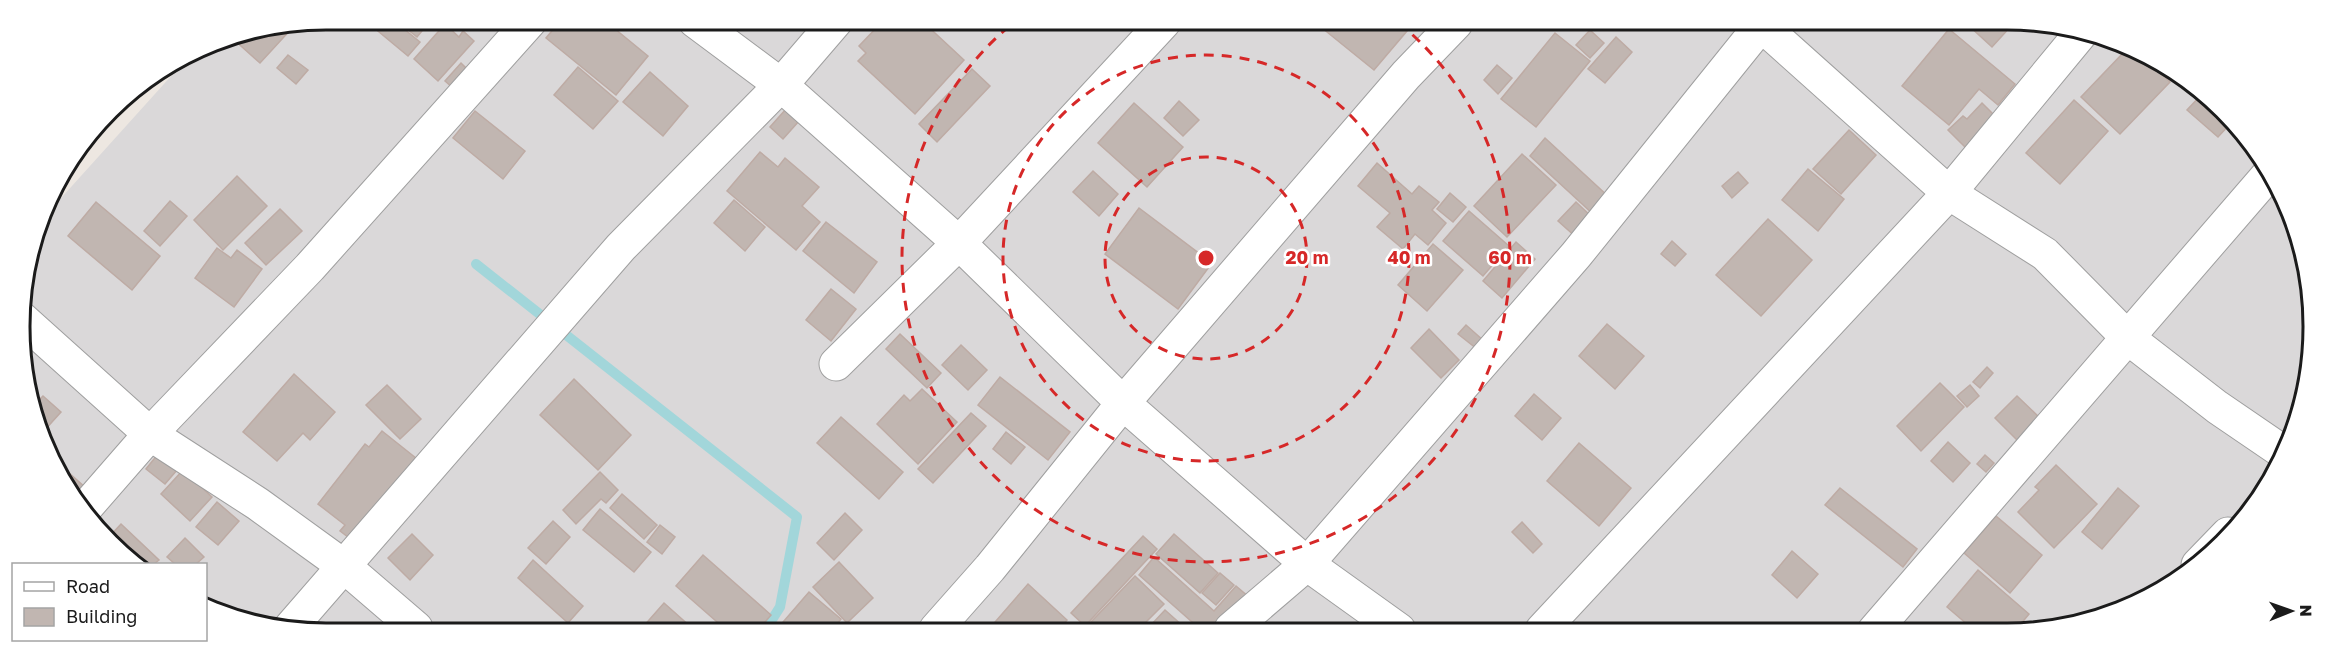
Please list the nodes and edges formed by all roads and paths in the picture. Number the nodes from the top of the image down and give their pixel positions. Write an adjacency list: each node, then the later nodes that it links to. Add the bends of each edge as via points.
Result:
1 (522, 30): 17 (street, via 310,267)
2 (708, 30): 9 (street)
3 (828, 30): 9 (street)
4 (1157, 30): 12 (street)
5 (1449, 30): 16 (street)
6 (1757, 30): 20 (street, via 1576,255)
7 (1767, 30): 11 (street)
8 (2077, 39): 11 (street)
9 (781, 85): 12 (street); 21 (street, via 621,247)
10 (2264, 180): 14 (street)
11 (1949, 194): 14 (street, via 2045,254); 27 (street)
12 (959, 243): 15 (street); 16 (street)
13 (30, 326): 17 (street)
14 (2128, 338): 18 (street); 28 (street)
15 (836, 364)
16 (1123, 403): 20 (street); 24 (street)
17 (150, 434): 19 (street); 21 (street, via 258,504)
18 (2277, 448)
19 (89, 504)
20 (1307, 564): 25 (street); 26 (street)
21 (345, 567): 22 (street); 23 (street)
22 (296, 621)
23 (410, 623)
24 (941, 623)
25 (1239, 623)
26 (1389, 623)
27 (1549, 623)
28 (1881, 623)

